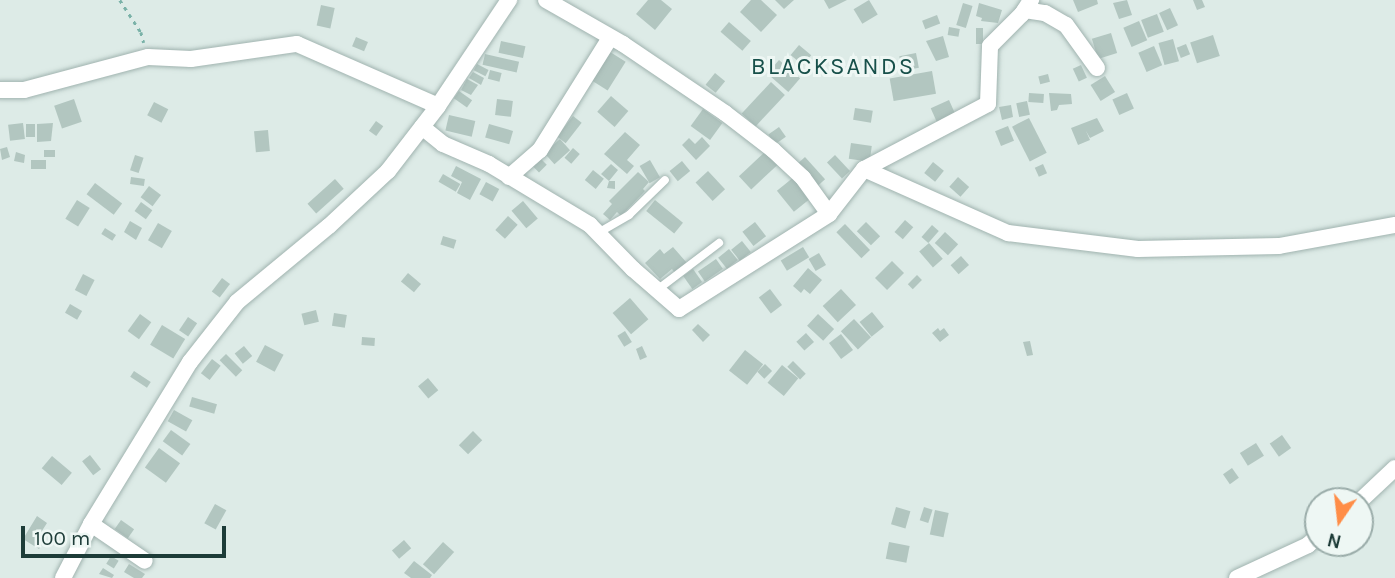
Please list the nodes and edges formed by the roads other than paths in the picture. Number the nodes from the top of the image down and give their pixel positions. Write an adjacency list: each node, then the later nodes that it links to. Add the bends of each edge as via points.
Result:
1 (509, 0): 7 (street)
2 (546, 0): 4 (street)
3 (1028, 5): 5 (street, via 1066,26); 9 (street, via 990,46 988,104)
4 (610, 38): 10 (street, via 540,150); 12 (street, via 774,150 803,178)
5 (1097, 68)
6 (0, 90): 7 (street, via 24,90 148,57 191,59 297,44)
7 (438, 106): 8 (street)
8 (422, 127): 10 (street, via 443,144); 19 (street, via 388,171 237,302 190,362)
9 (864, 169): 12 (street); 13 (street, via 1007,233 1138,249 1279,246)
10 (509, 177): 14 (street)
11 (665, 180): 14 (lane, via 629,215)
12 (829, 214): 16 (street, via 679,309)
13 (1395, 225)
14 (598, 233): 16 (street)
15 (719, 243): 16 (lane)
16 (657, 290)
17 (1395, 467): 18 (street)
18 (1374, 489)
19 (91, 524): 21 (street); 22 (street)
20 (1304, 547): 23 (street)
21 (145, 561)
22 (62, 578)
23 (1237, 578)

